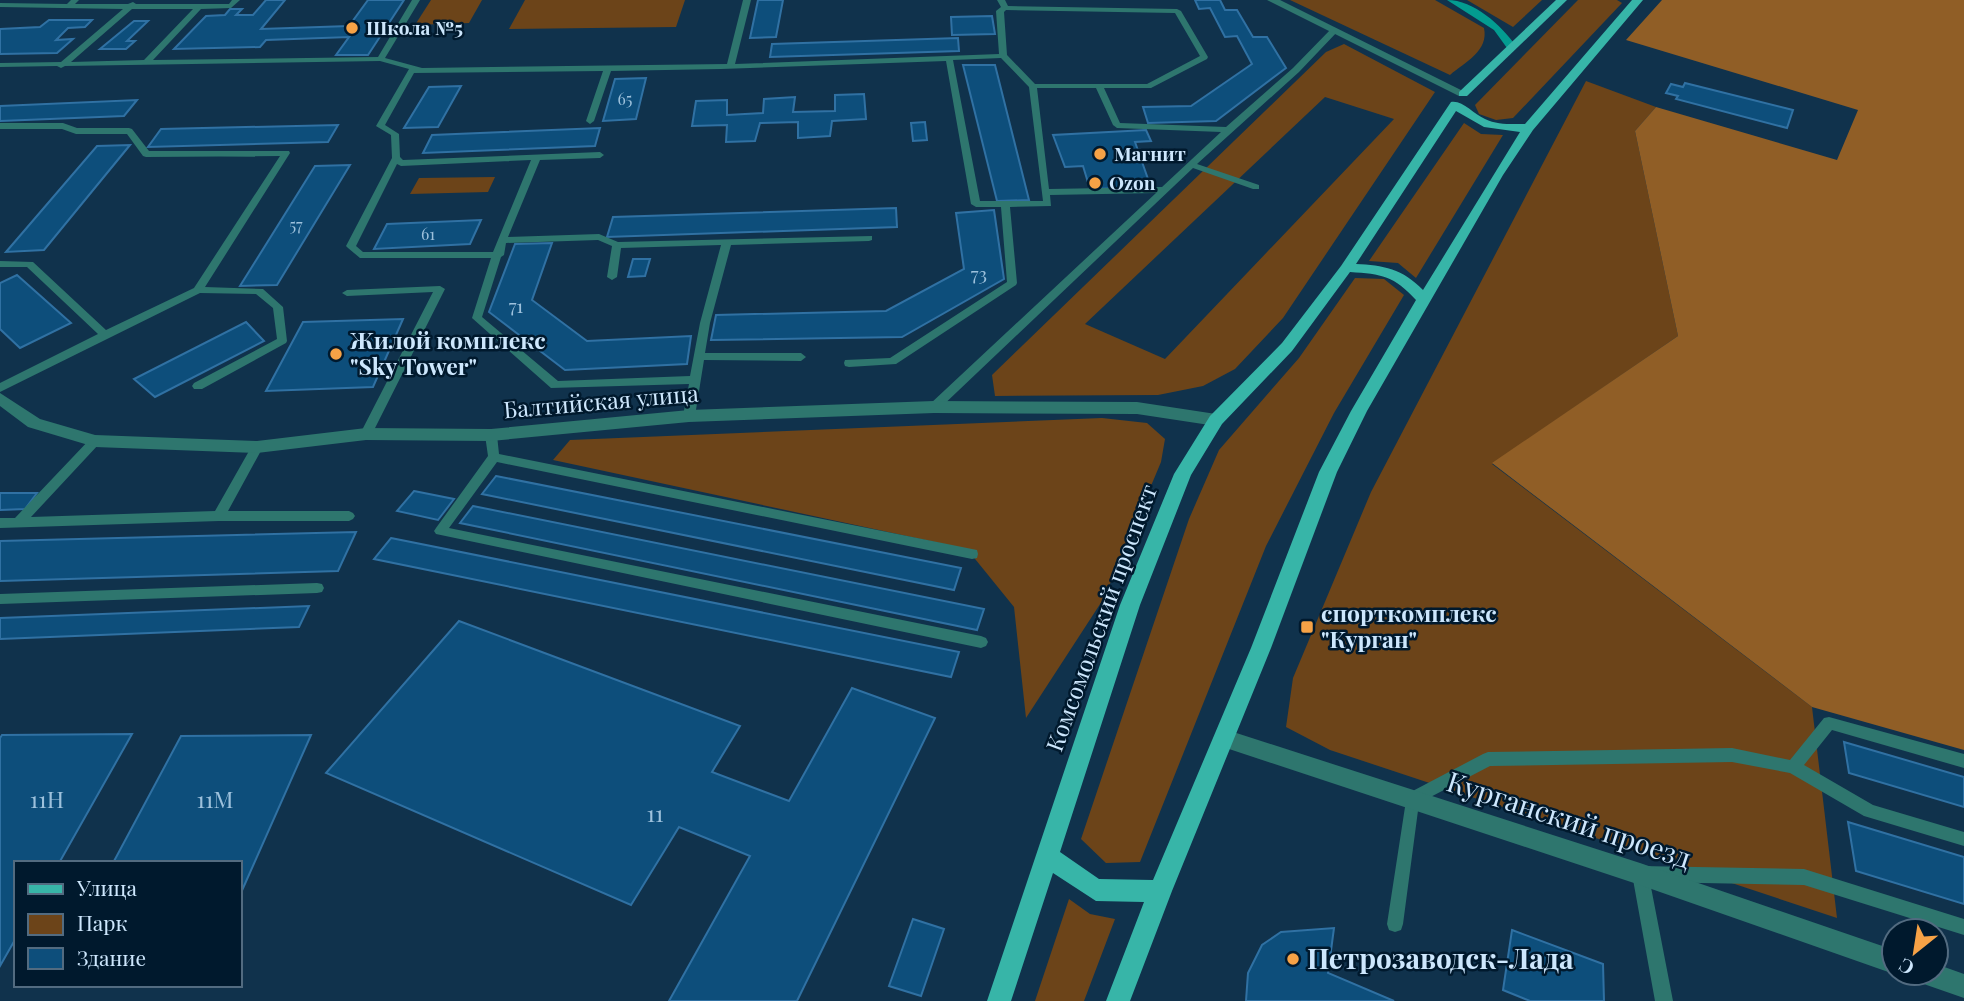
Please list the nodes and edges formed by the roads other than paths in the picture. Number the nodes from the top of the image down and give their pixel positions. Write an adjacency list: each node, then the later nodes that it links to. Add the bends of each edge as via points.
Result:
1 (138, 0): 12 (lane)
2 (236, 0): 13 (lane, via 231,6)
3 (416, 0): 18 (lane)
4 (747, 0): 22 (lane)
5 (1272, 0): 14 (street)
6 (1452, 0): 15 (main road, via 1498,28)
7 (1562, 0): 15 (main road, Комсомольский проспект)
8 (1635, 1): 30 (main road)
9 (72, 3): 11 (lane); 12 (lane)
10 (1003, 4): 16 (lane); 26 (lane, via 1177,10 1204,57 1148,86)
11 (0, 5)
12 (130, 7): 13 (lane); 21 (lane)
13 (200, 7): 19 (lane)
14 (1334, 31): 27 (street); 31 (lane)
15 (1511, 46): 27 (main road, Комсомольский проспект)
16 (1003, 56): 17 (lane); 25 (lane)
17 (949, 58): 22 (lane); 39 (lane, via 976,204)
18 (380, 59): 19 (lane); 24 (lane)
19 (145, 64): 21 (lane)
20 (0, 65): 21 (lane)
21 (61, 66)
22 (731, 66): 23 (lane)
23 (608, 68): 24 (lane); 28 (lane)
24 (429, 71): 34 (lane, via 411,71 380,126 395,134)
25 (1033, 86): 26 (lane); 38 (lane)
26 (1099, 86): 31 (lane, via 1117,125)
27 (1459, 99): 30 (main road, via 1471,119 1489,126); 46 (main road, Комсомольский проспект)
28 (590, 121)
29 (0, 126): 48 (lane, via 130,131 146,154 286,153)
30 (1528, 128): 50 (main road)
31 (1228, 130): 35 (lane)
32 (600, 155): 33 (lane)
33 (537, 157): 34 (lane, via 401,163); 41 (lane)
34 (397, 158): 44 (lane, via 351,246 360,255)
35 (1192, 165): 36 (lane); 37 (lane)
36 (1256, 187)
37 (1165, 190): 38 (lane); 59 (lane)
38 (1045, 192): 39 (lane, via 1048,204)
39 (1005, 205): 54 (lane, via 1012,283 892,361)
40 (869, 238): 42 (lane)
41 (502, 240): 43 (lane, via 599,237); 44 (lane)
42 (727, 242): 43 (lane); 52 (lane)
43 (617, 245): 47 (lane)
44 (499, 255): 55 (lane, via 477,318 555,385)
45 (0, 264): 51 (lane, via 30,264)
46 (1346, 268): 50 (main road, via 1388,271 1405,278); 61 (main road, Комсомольский проспект, via 1287,347)
47 (612, 277)
48 (198, 290): 51 (lane); 56 (lane, via 259,291 278,307 282,341)
49 (347, 293): 62 (lane, via 440,289)
50 (1424, 300): 75 (main road, via 1328,472)
51 (105, 335): 57 (lane)
52 (701, 356): 53 (lane); 55 (lane)
53 (801, 356)
54 (849, 363)
55 (695, 380): 60 (lane)
56 (198, 386)
57 (0, 388)
58 (0, 398): 64 (street, Балтийская улица, via 34,422)
59 (934, 407): 60 (street, Балтийская улица); 61 (street, Балтийская улица, via 1136,408)
60 (689, 416): 63 (street, Балтийская улица)
61 (1216, 420): 80 (main road, Комсомольский проспект, via 1183,474 1130,606)
62 (366, 434): 63 (street, Балтийская улица); 65 (street, Балтийская улица)
63 (491, 435): 66 (lane)
64 (95, 441): 65 (street, Балтийская улица); 70 (lane)
65 (257, 447): 67 (lane)
66 (494, 457): 71 (lane); 74 (lane, via 440,531)
67 (219, 516): 68 (lane); 70 (lane)
68 (349, 516)
69 (0, 523): 70 (lane)
70 (18, 523)
71 (972, 554)
72 (317, 588): 73 (lane)
73 (0, 599)
74 (981, 642)
75 (1224, 738): 78 (street, Курганский проезд); 82 (main road)
76 (1964, 761): 77 (lane, via 1829,723)
77 (1793, 766): 78 (lane, via 1732,755 1489,759); 79 (lane, via 1869,811)
78 (1412, 799): 81 (street, Курганский проезд); 83 (lane)
79 (1964, 839)
80 (1047, 856): 82 (main road, via 1096,890); 86 (main road, Комсомольский проспект)
81 (1640, 874): 84 (lane, via 1804,877); 85 (street, Курганский проезд); 88 (lane)
82 (1160, 891): 87 (main road)
83 (1395, 924)
84 (1964, 927)
85 (1880, 957)
86 (999, 1001)
87 (1118, 1001)
88 (1664, 1001)

